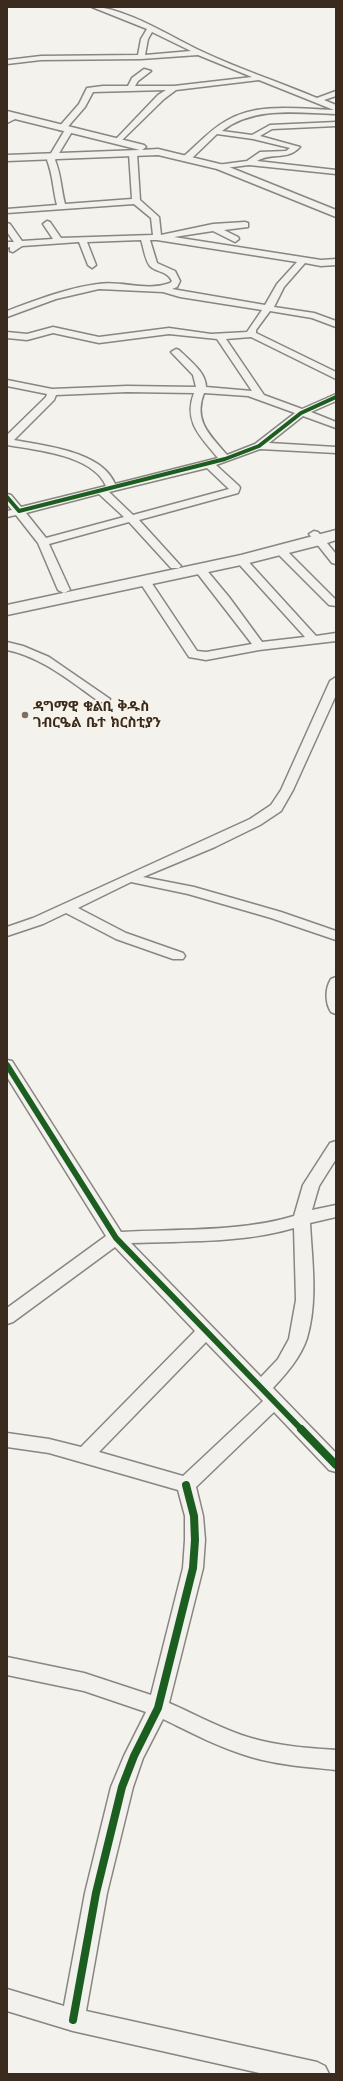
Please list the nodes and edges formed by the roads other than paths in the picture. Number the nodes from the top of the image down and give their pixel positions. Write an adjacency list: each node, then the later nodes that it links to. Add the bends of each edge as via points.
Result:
1 (95, 7): 2 (street)
2 (151, 29): 3 (street); 4 (street, via 142,40)
3 (199, 53): 4 (street); 7 (street)
4 (141, 57): 5 (street, via 55,57)
5 (7, 62)
6 (147, 71): 8 (street, via 135,80)
7 (260, 78): 9 (street); 11 (street)
8 (132, 87): 9 (street); 17 (street, via 90,90)
9 (174, 88): 20 (street, via 161,97)
10 (336, 93): 11 (street)
11 (318, 100): 12 (street)
12 (336, 108)
13 (336, 112): 18 (street, via 255,113 236,118)
14 (12, 115): 15 (street); 17 (street)
15 (7, 121)
16 (336, 124): 19 (street, via 270,126)
17 (66, 129): 20 (street); 23 (street)
18 (216, 132): 19 (street); 25 (street)
19 (253, 137): 26 (street, via 296,147 288,153 263,154)
20 (119, 141): 21 (street)
21 (158, 152): 22 (street); 25 (street)
22 (133, 153): 23 (street); 29 (street)
23 (54, 156): 24 (street); 30 (street, via 51,160)
24 (7, 158)
25 (186, 158): 27 (street)
26 (249, 163): 27 (street); 28 (street)
27 (220, 167): 32 (street)
28 (336, 172)
29 (136, 201): 30 (street); 38 (street, via 155,217)
30 (62, 206): 31 (street)
31 (7, 211)
32 (336, 214)
33 (48, 224): 41 (street)
34 (245, 225): 36 (street)
35 (7, 226): 42 (street)
36 (213, 227): 38 (street); 40 (street)
37 (145, 237): 38 (street); 39 (street, via 99,234); 50 (street, via 150,260 174,277 174,285)
38 (160, 238): 45 (street)
39 (82, 239): 41 (street); 48 (street)
40 (235, 239)
41 (59, 241): 42 (street)
42 (20, 244): 43 (street); 44 (street)
43 (7, 245)
44 (7, 253)
45 (303, 260): 47 (street); 51 (street, via 280,286)
46 (336, 262): 47 (street)
47 (321, 263): 49 (street)
48 (92, 265)
49 (331, 271)
50 (163, 290): 51 (street); 52 (street, via 99,286 53,297)
51 (267, 308): 53 (street, via 325,319); 54 (street, via 251,330)
52 (7, 314)
53 (336, 324)
54 (252, 334): 56 (street); 58 (street)
55 (7, 335): 56 (street, via 28,337 53,330 92,340 169,331)
56 (220, 337): 62 (street)
57 (176, 352): 60 (street, via 197,374)
58 (336, 376)
59 (7, 383): 61 (street)
60 (199, 390): 61 (street); 62 (street); 69 (street, via 196,403 198,428)
61 (52, 392): 66 (street, via 51,398)
62 (260, 396): 64 (street)
63 (336, 398): 64 (street)
64 (301, 413): 65 (street); 67 (street)
65 (336, 425)
66 (7, 442): 71 (street, via 38,447 92,464 106,477)
67 (259, 446): 68 (street); 69 (street)
68 (336, 450)
69 (225, 458): 70 (street)
70 (209, 464): 71 (street); 75 (street, via 235,488 234,492)
71 (107, 490): 73 (street); 75 (street)
72 (7, 497): 73 (street)
73 (19, 511): 74 (street); 79 (street)
74 (7, 514)
75 (132, 520): 79 (street); 83 (street)
76 (336, 527): 78 (main road)
77 (336, 535): 78 (main road)
78 (317, 538): 80 (main road); 82 (street); 83 (main road)
79 (43, 542): 86 (street)
80 (280, 550): 81 (main road); 88 (street)
81 (241, 560): 84 (main road); 91 (street)
82 (336, 561)
83 (175, 566): 86 (main road)
84 (200, 569): 85 (main road); 93 (street)
85 (145, 581): 89 (main road); 93 (street, via 193,654 206,656)
86 (64, 590): 87 (main road)
87 (7, 601)
88 (333, 603)
89 (7, 610)
90 (336, 637): 91 (street)
91 (313, 638): 93 (street)
92 (7, 646): 95 (street, via 41,658)
93 (259, 646)
94 (336, 681): 96 (street, via 287,790 276,808 255,822 210,844)
95 (104, 699)
96 (129, 878): 97 (street); 99 (street, via 189,890 269,912)
97 (67, 907): 98 (street); 100 (street, via 91,924 109,932)
98 (7, 932)
99 (336, 936)
100 (178, 956)
101 (336, 982): 102 (street, via 333,1000)
102 (336, 1009)
103 (7, 1066): 107 (street)
104 (336, 1147): 106 (street, via 311,1185)
105 (336, 1211): 106 (street)
106 (302, 1218): 107 (street, via 276,1228); 110 (street, via 305,1300 298,1339)
107 (116, 1238): 108 (street); 109 (street)
108 (7, 1317)
109 (206, 1331): 110 (street); 112 (street)
110 (267, 1396): 113 (street); 114 (street)
111 (7, 1440): 112 (street, via 49,1446)
112 (84, 1455): 114 (street)
113 (336, 1465)
114 (186, 1485): 116 (street, via 194,1516 196,1540 193,1568)
115 (7, 1666): 116 (street, via 48,1672)
116 (158, 1708): 117 (street, via 250,1748 284,1755); 119 (street, via 122,1787 96,1893)
117 (336, 1760)
118 (7, 2000): 119 (street)
119 (73, 2020): 120 (street)
120 (317, 2074)

